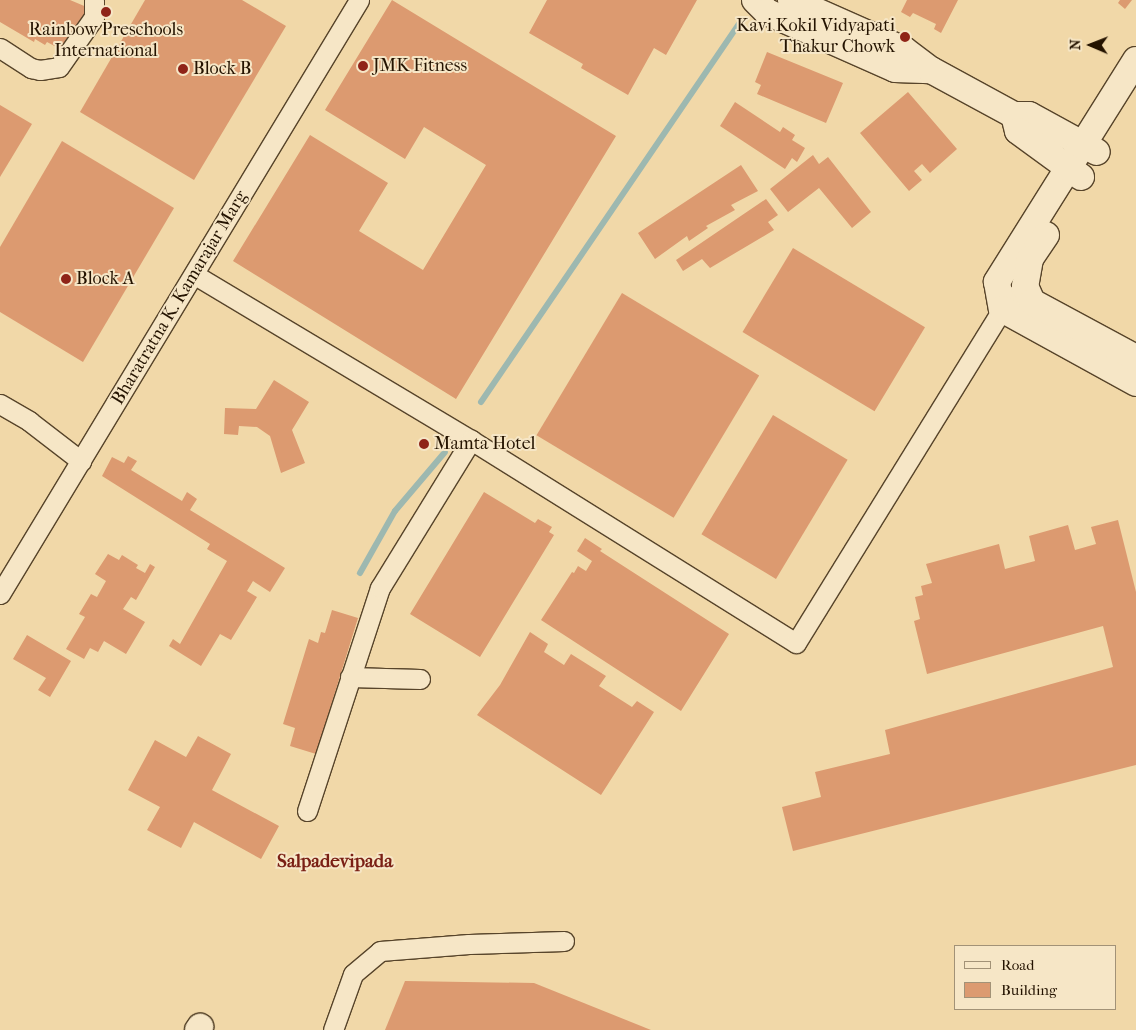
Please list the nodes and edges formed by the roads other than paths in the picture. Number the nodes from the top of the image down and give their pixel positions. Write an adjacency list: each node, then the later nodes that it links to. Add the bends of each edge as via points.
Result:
1 (94, 0): 6 (street, via 94,17 59,67 31,68)
2 (359, 0): 13 (street, Bharatratna K. Kamarajar Marg)
3 (755, 0): 5 (street, via 767,12)
4 (791, 0): 5 (street)
5 (833, 30): 9 (street, via 904,50 931,70)
6 (0, 48)
7 (1136, 60): 10 (street)
8 (1136, 91): 10 (street)
9 (1014, 115): 10 (street, via 1030,115); 11 (street, via 1018,131)
10 (1090, 148): 11 (street)
11 (1075, 172): 12 (street)
12 (1034, 238): 14 (street); 15 (street, via 997,282)
13 (195, 274): 19 (street); 20 (street, Bharatratna K. Kamarajar Marg)
14 (1025, 286): 15 (street); 16 (street, via 1032,302)
15 (1002, 309): 17 (street); 19 (street, via 796,643)
16 (1136, 358)
17 (1136, 383)
18 (0, 404): 20 (street, via 30,421)
19 (471, 440): 22 (street, via 380,588)
20 (81, 461): 21 (street, Bharatratna K. Kamarajar Marg)
21 (0, 594)
22 (350, 677): 23 (street); 24 (street)
23 (420, 680)
24 (307, 811)
25 (564, 941): 26 (street, via 380,951 353,974)
26 (333, 1030)

